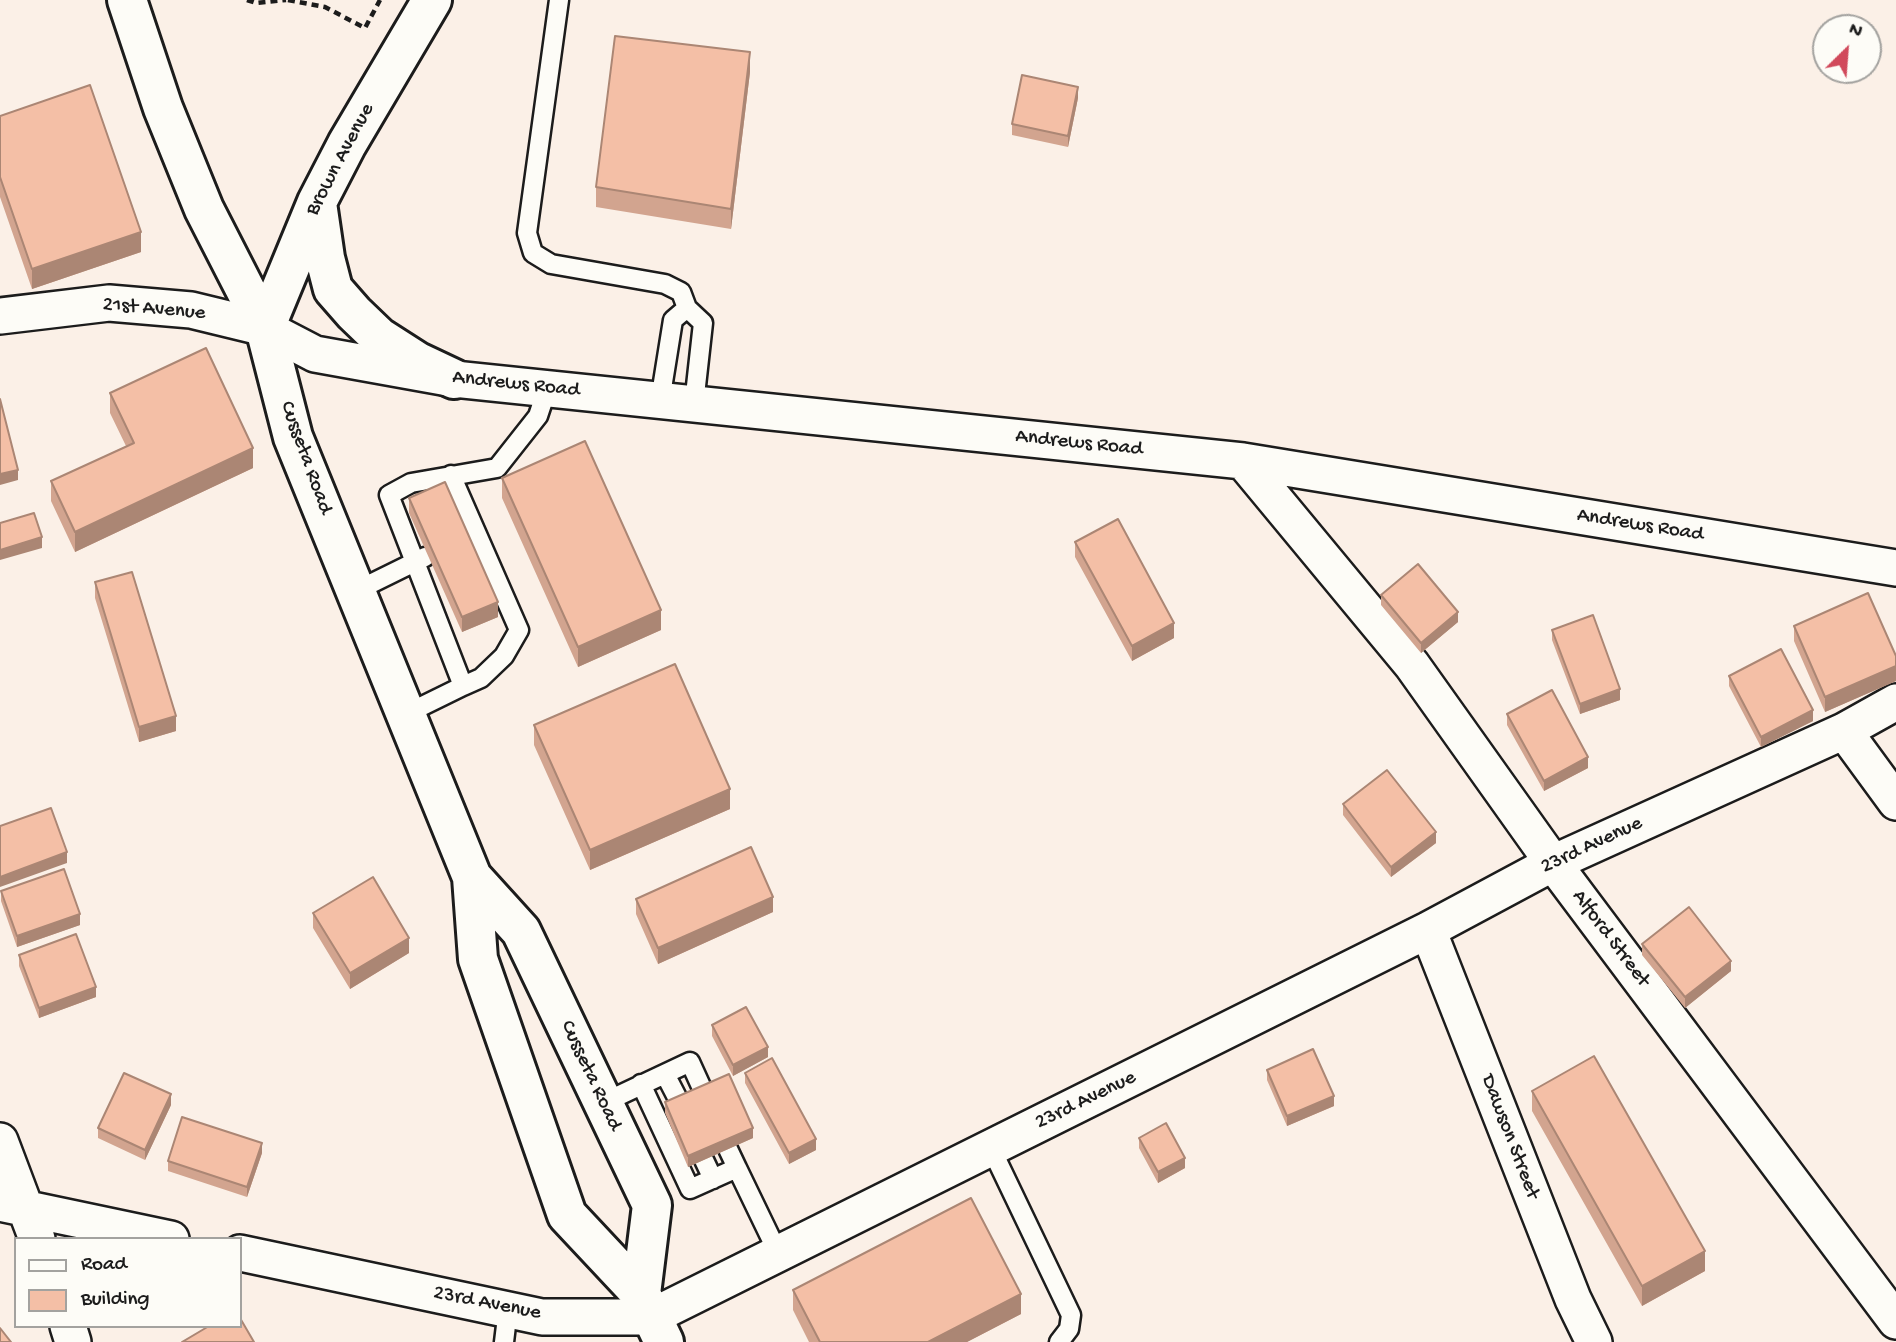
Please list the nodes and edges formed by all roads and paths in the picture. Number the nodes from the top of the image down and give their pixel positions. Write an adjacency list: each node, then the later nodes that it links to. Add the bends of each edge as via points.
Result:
1 (127, 0): 10 (street, Cusseta Road, via 163,108 204,209)
2 (247, 0): 3 (path)
3 (287, 0): 4 (path, via 325,7 365,28)
4 (380, 0)
5 (432, 0): 7 (street, Brown Avenue)
6 (559, 0): 8 (lane, via 527,233 533,253 551,264 664,285 681,292)
7 (317, 202): 10 (street, Brown Avenue); 11 (street, via 333,289 379,337)
8 (687, 307): 13 (lane, via 673,320); 13 (lane, via 703,323)
9 (0, 316): 10 (street, 21st Avenue, via 109,303 191,310)
10 (265, 328): 11 (street, Andrews Road, via 315,354); 18 (street, Cusseta Road, via 293,437)
11 (453, 379): 12 (street, Andrews Road)
12 (547, 389): 13 (street, Andrews Road); 15 (lane, via 538,416 497,468)
13 (677, 402): 14 (street, Andrews Road)
14 (1243, 460): 17 (street, Andrews Road); 24 (street, Alford Street, via 1412,665)
15 (451, 475): 16 (lane, via 411,483 389,495); 19 (lane, via 470,537 495,593 519,630 504,656 481,678)
16 (421, 559): 18 (lane); 19 (lane, via 445,616)
17 (1896, 568)
18 (356, 592): 21 (street, Cusseta Road)
19 (463, 686): 21 (lane)
20 (1896, 702): 22 (street, 23rd Avenue)
21 (406, 714): 25 (street, Cusseta Road)
22 (1844, 731): 23 (street); 24 (street, 23rd Avenue)
23 (1896, 802)
24 (1553, 863): 26 (street, 23rd Avenue); 43 (street, Alford Street)
25 (472, 877): 30 (street, Cusseta Road, via 521,931); 42 (street, Cusseta Road, via 478,960 567,1215)
26 (1429, 930): 33 (street, 23rd Avenue); 46 (street, Dawson Street, via 1573,1300)
27 (665, 1074): 28 (lane); 29 (lane, via 690,1062); 31 (lane)
28 (641, 1084): 30 (lane); 37 (lane, via 690,1189)
29 (705, 1095)
30 (603, 1103): 42 (street, Cusseta Road, via 652,1205)
31 (681, 1105)
32 (0, 1141): 38 (street)
33 (990, 1148): 40 (street, 23rd Avenue); 45 (lane, via 1071,1315 1069,1329)
34 (728, 1149): 36 (lane)
35 (704, 1160): 37 (lane)
36 (737, 1168): 37 (lane); 40 (lane)
37 (713, 1179)
38 (21, 1217): 39 (street)
39 (157, 1237)
40 (778, 1253): 42 (street, 23rd Avenue)
41 (242, 1254): 44 (street, 23rd Avenue)
42 (652, 1318): 44 (street, 23rd Avenue, via 542,1317)
43 (1896, 1321)
44 (506, 1326)
45 (1059, 1342)
46 (1594, 1342)

